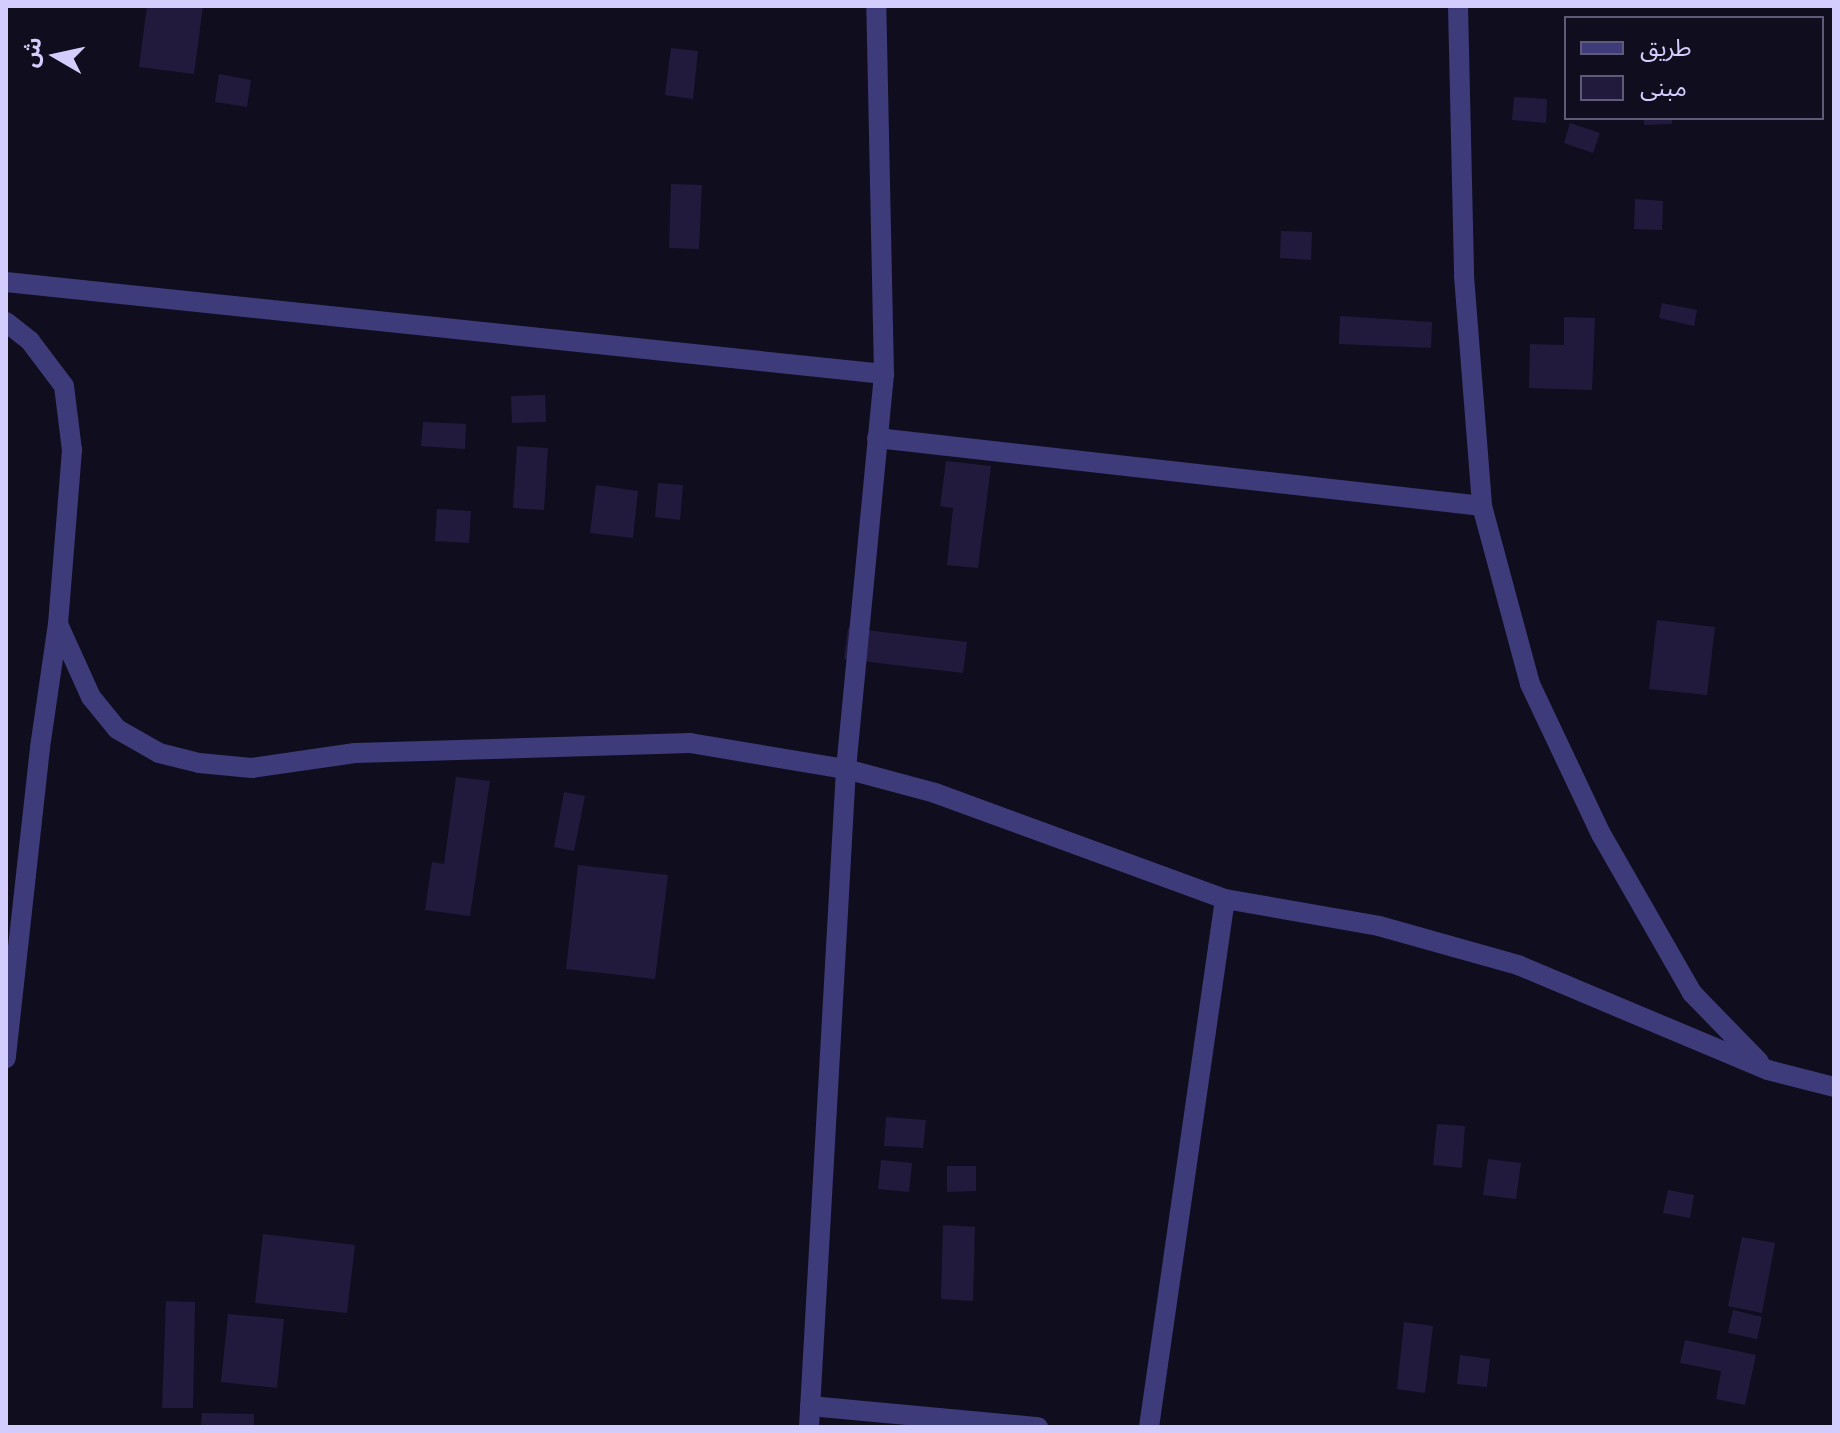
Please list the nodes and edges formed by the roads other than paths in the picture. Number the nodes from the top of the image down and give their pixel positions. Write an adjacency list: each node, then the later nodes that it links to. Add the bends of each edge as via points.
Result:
1 (876, 6): 5 (street)
2 (1458, 6): 7 (street, via 1464,276)
3 (6, 282): 5 (street)
4 (6, 322): 8 (street, via 30,341 64,386 72,450)
5 (884, 374): 6 (street)
6 (877, 438): 7 (street); 9 (street)
7 (1482, 506): 12 (street, via 1530,684 1601,834 1692,993)
8 (58, 624): 9 (street, via 91,697 117,729 159,753 199,763 252,768 355,753 690,743); 11 (street)
9 (846, 769): 10 (street, via 935,793); 14 (street)
10 (1225, 899): 12 (street, via 1379,926 1518,965); 17 (street)
11 (6, 1058)
12 (1768, 1070): 13 (street)
13 (1834, 1087)
14 (810, 1406): 15 (street); 16 (street)
15 (809, 1427)
16 (1038, 1427)
17 (1149, 1427)

